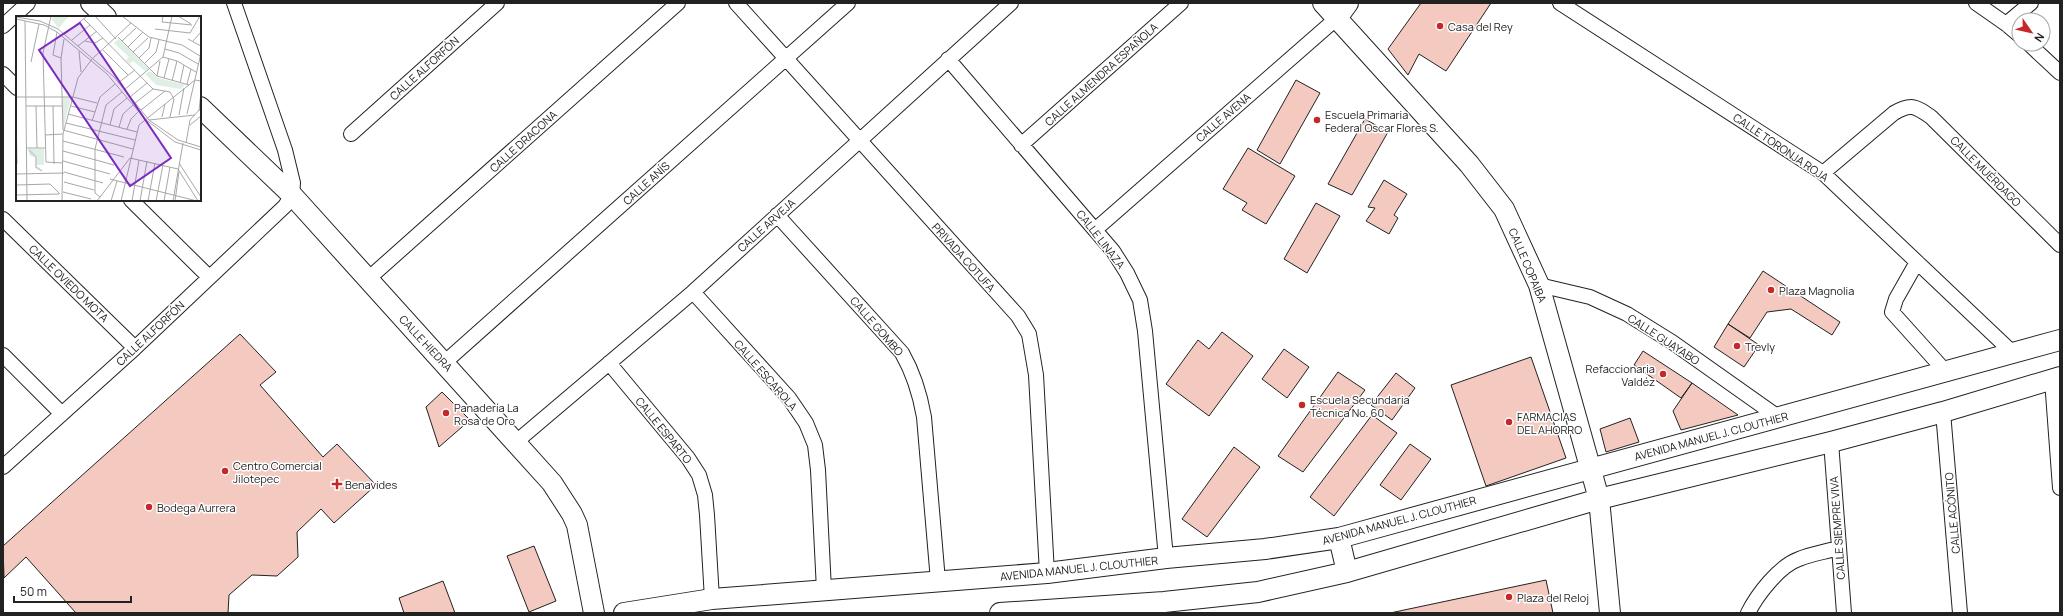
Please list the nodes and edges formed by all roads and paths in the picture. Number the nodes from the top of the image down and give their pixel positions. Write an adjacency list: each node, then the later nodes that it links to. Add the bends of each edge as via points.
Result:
1 (28, 3): 17 (street)
2 (91, 3): 15 (main road)
3 (234, 3): 30 (street, via 285,150 293,183)
4 (497, 3): 26 (street, CALLE ALFORFÓN)
5 (678, 3): 38 (street, CALLE DRACONA)
6 (736, 3): 20 (street, PRIVADA COTUFA)
7 (848, 3): 20 (street, CALLE ANÍS)
8 (1011, 3): 21 (street, CALLE ARVEJA)
9 (1181, 3): 28 (street, CALLE ALMENDRA ESPAÑOLA)
10 (1324, 3): 14 (main road, CALLE COPAIBA)
11 (1560, 3): 29 (street, CALLE TORONJA ROJA)
12 (1976, 3): 16 (street)
13 (2031, 3): 16 (street)
14 (1342, 10): 34 (street, CALLE AVENA); 39 (main road, CALLE COPAIBA, via 1504,209)
15 (105, 16)
16 (2006, 24): 18 (street)
17 (3, 26)
18 (2011, 28)
19 (2038, 52): 22 (street)
20 (786, 58): 27 (street, PRIVADA COTUFA); 46 (street, CALLE ANÍS)
21 (948, 59): 27 (street, CALLE ARVEJA); 28 (street, CALLE LINAZA)
22 (2060, 73)
23 (3, 74): 24 (street)
24 (16, 87)
25 (201, 108): 30 (main road, CALLE HIEDRA)
26 (351, 134)
27 (859, 141): 32 (street, CALLE ARVEJA); 62 (street, PRIVADA COTUFA, via 1018,316 1029,334 1036,375)
28 (1021, 145): 34 (street, CALLE LINAZA)
29 (1823, 173): 35 (street, CALLE MUÉRDAGO, via 1894,113 1906,106 1918,108 1931,117); 36 (street, CALLE TORONJA ROJA)
30 (292, 195): 37 (street, CALLE ALFORFÓN, via 285,206); 38 (main road, CALLE HIEDRA)
31 (132, 201): 37 (street)
32 (777, 214): 40 (street, CALLE ARVEJA); 63 (street, CALLE GOMBO, via 902,353 912,370 924,417)
33 (3, 219): 42 (street, CALLE OVIEDO MOTA)
34 (1096, 229): 60 (street, CALLE LINAZA, via 1127,273 1140,300)
35 (2060, 245)
36 (1917, 262): 43 (street, CALLE TORONJA ROJA); 47 (street, via 1896,299 1892,312)
37 (209, 277): 42 (street, CALLE ALFORFÓN)
38 (368, 279): 46 (main road, CALLE HIEDRA)
39 (1539, 285): 51 (street, CALLE GUAYABO, via 1590,297 1627,314 1672,342); 55 (main road, CALLE COPAIBA)
40 (693, 292): 45 (street, CALLE ARVEJA); 64 (street, CALLE ESCAROLA, via 789,398 806,423 815,445 818,470)
41 (2060, 340): 43 (main road, AVENIDA MANUEL J. CLOUTHIER)
42 (135, 348): 50 (street, CALLE ALFORFÓN)
43 (2014, 354): 47 (main road, AVENIDA MANUEL J. CLOUTHIER)
44 (3, 355): 50 (street)
45 (609, 363): 52 (street, CALLE ARVEJA); 65 (street, CALLE ESPARTO, via 688,458 699,475 708,515)
46 (444, 364): 52 (main road, CALLE HIEDRA)
47 (1946, 372): 51 (main road, AVENIDA MANUEL J. CLOUTHIER)
48 (2056, 379): 49 (main road); 56 (street)
49 (1944, 412): 53 (main road); 74 (street, CALLE ACÓNITO)
50 (62, 414): 54 (street, CALLE ALFORFÓN)
51 (1778, 417): 55 (main road, AVENIDA MANUEL J. CLOUTHIER)
52 (516, 442): 68 (main road, CALLE HIEDRA, via 552,483 572,514 580,537)
53 (1831, 442): 57 (main road); 59 (street, CALLE SIEMPRE VIVA)
54 (3, 467)
55 (1590, 469): 57 (main road, CALLE COPAIBA); 58 (main road, AVENIDA MANUEL J. CLOUTHIER)
56 (2060, 488)
57 (1599, 499): 61 (main road); 71 (main road, CALLE COPAIBA)
58 (1339, 538): 60 (main road, AVENIDA MANUEL J. CLOUTHIER, via 1265,550); 61 (main road)
59 (1838, 548): 72 (street, via 1797,559 1776,575 1755,600); 73 (street, CALLE SIEMPRE VIVA)
60 (1166, 558): 62 (main road, AVENIDA MANUEL J. CLOUTHIER)
61 (1347, 572): 66 (main road, via 1258,592)
62 (1047, 573): 63 (main road, AVENIDA MANUEL J. CLOUTHIER)
63 (938, 581): 64 (main road, AVENIDA MANUEL J. CLOUTHIER)
64 (824, 590): 65 (main road, AVENIDA MANUEL J. CLOUTHIER)
65 (712, 599): 69 (main road, AVENIDA MANUEL J. CLOUTHIER)
66 (1164, 607): 67 (main road)
67 (1051, 611): 70 (main road)
68 (594, 613)
69 (624, 613)
70 (1000, 613)
71 (1610, 613)
72 (1748, 613)
73 (1844, 613)
74 (1960, 613)

